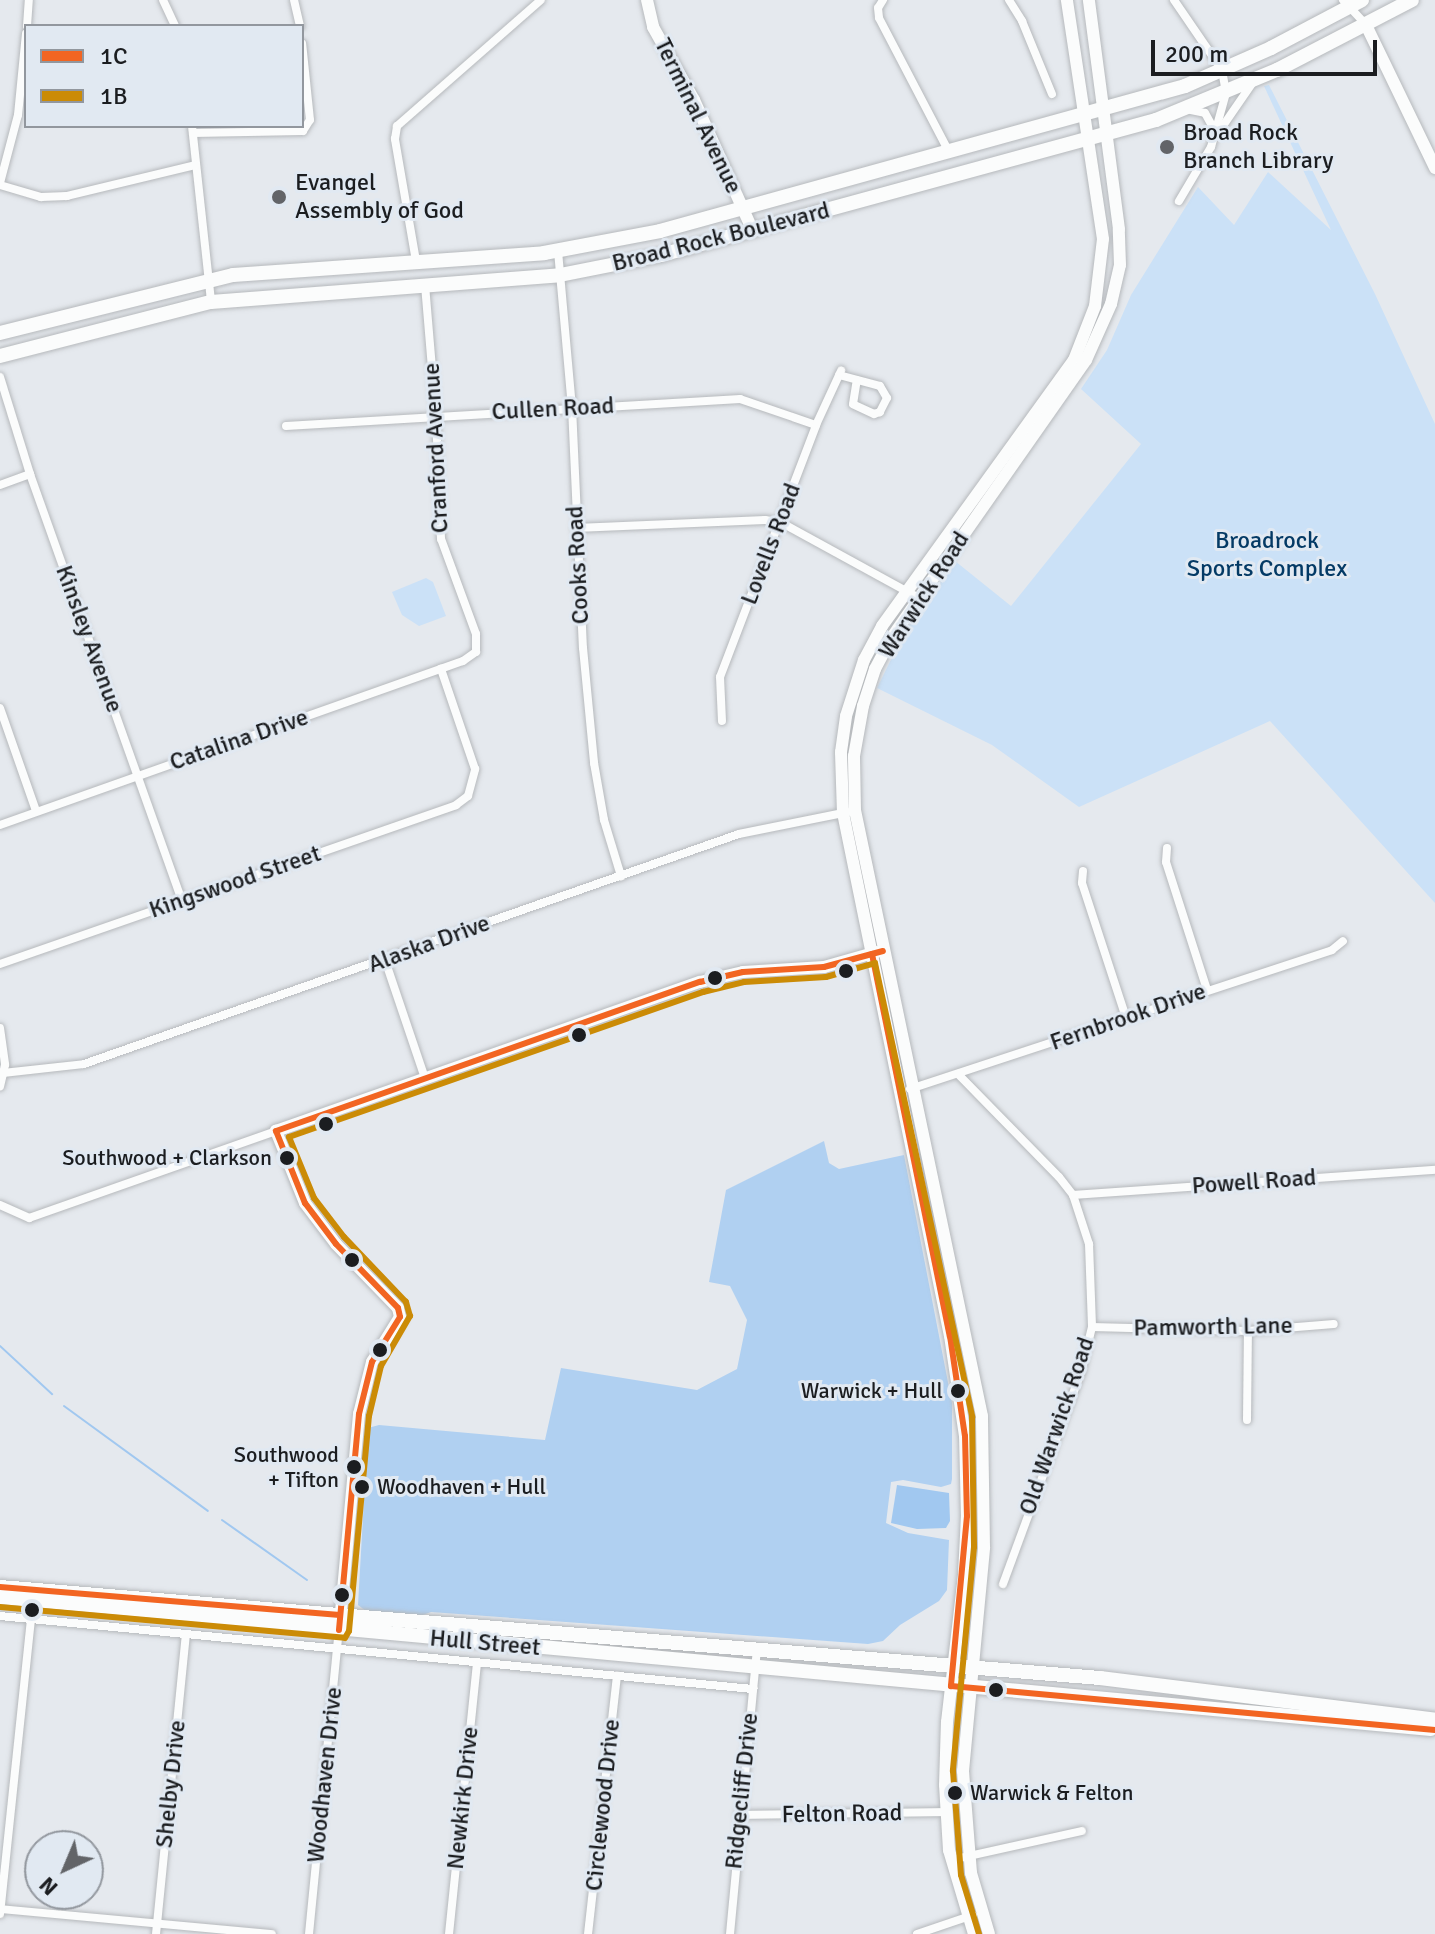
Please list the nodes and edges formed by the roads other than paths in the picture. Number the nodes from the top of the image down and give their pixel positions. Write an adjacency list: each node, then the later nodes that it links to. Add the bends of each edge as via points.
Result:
1 (29, 0): 13 (street)
2 (163, 0): 14 (street)
3 (294, 0): 15 (street)
4 (541, 0): 38 (street, via 397,126)
5 (647, 0): 35 (main road, Terminal Avenue, via 653,27 694,100)
6 (882, 0): 30 (street, via 879,18)
7 (1009, 0): 22 (street)
8 (1067, 0): 25 (main road, Warwick Road)
9 (1089, 0): 24 (main road, Warwick Road)
10 (1174, 0): 19 (street)
11 (1412, 0): 16 (main road, Broad Rock Boulevard)
12 (1352, 2): 16 (street); 19 (main road, Broad Rock Boulevard)
13 (27, 24)
14 (174, 24)
15 (300, 24)
16 (1366, 25): 20 (main road, Broad Rock Boulevard); 32 (main road)
17 (24, 54): 33 (street, via 18,115)
18 (304, 62): 26 (street, via 310,120 297,133)
19 (1222, 70): 21 (street); 24 (main road, Broad Rock Boulevard)
20 (1253, 81): 21 (main road, Broad Rock Boulevard); 28 (street)
21 (1226, 93): 23 (main road, Broad Rock Boulevard); 28 (street)
22 (1052, 94)
23 (1186, 109): 27 (main road, Broad Rock Boulevard); 28 (street, via 1209,117)
24 (1105, 110): 25 (main road, Broad Rock Boulevard); 27 (main road, Warwick Road)
25 (1084, 116): 29 (main road, Warwick Road); 30 (main road, Broad Rock Boulevard)
26 (192, 129): 31 (street)
27 (1108, 132): 29 (main road, Broad Rock Boulevard); 55 (main road, Warwick Road, via 1120,265 1099,336)
28 (1215, 137): 34 (street)
29 (1088, 138): 36 (main road, Broad Rock Boulevard); 55 (main road, Warwick Road, via 1103,239 1099,291 1081,344)
30 (949, 153): 35 (main road, Broad Rock Boulevard)
31 (195, 165): 33 (street, via 67,196 41,197); 40 (street)
32 (1435, 168)
33 (0, 184)
34 (1179, 201)
35 (744, 210): 36 (main road, Terminal Avenue); 37 (main road, Broad Rock Boulevard)
36 (753, 231): 39 (main road, Broad Rock Boulevard)
37 (558, 251): 38 (main road, Broad Rock Boulevard); 39 (street, Cooks Road)
38 (416, 261): 40 (main road, Broad Rock Boulevard, via 273,270)
39 (560, 275): 41 (main road, Broad Rock Boulevard); 47 (street, Cooks Road)
40 (209, 280): 42 (street); 43 (main road, Broad Rock Boulevard)
41 (425, 285): 42 (main road, Broad Rock Boulevard); 48 (street, Cranford Avenue)
42 (211, 302): 44 (main road, Broad Rock Boulevard)
43 (0, 333)
44 (0, 356)
45 (0, 377): 51 (street, Kinsley Avenue)
46 (857, 380): 46 (street, via 886,391 880,412 853,404); 49 (street, Lovells Road, via 840,373)
47 (572, 407): 48 (street, Cullen Road); 49 (street, Cullen Road, via 740,399); 54 (street, Cooks Road)
48 (436, 416): 50 (street, Cullen Road); 56 (street, Cranford Avenue, via 442,544 476,634)
49 (816, 425): 53 (street, Lovells Road)
50 (286, 426)
51 (30, 474): 52 (street); 60 (street, Kinsley Avenue)
52 (0, 485)
53 (780, 522): 54 (street); 55 (street); 59 (street, Lovells Road, via 720,677)
54 (576, 528): 66 (street, Cooks Road, via 594,763)
55 (914, 594): 62 (main road, Warwick Road, via 882,626 864,660 846,716 841,752)
56 (476, 652): 57 (street, Catalina Drive)
57 (441, 669): 60 (street, Catalina Drive); 67 (street, Kingswood Street, via 475,769 468,796 456,805)
58 (0, 708): 61 (street)
59 (722, 721)
60 (137, 775): 61 (street, Catalina Drive); 67 (street, Kinsley Avenue)
61 (36, 811): 63 (street, Catalina Drive)
62 (849, 812): 66 (street, Alaska Drive, via 739,834); 69 (main road, Warwick Road)
63 (0, 825)
64 (1167, 848): 72 (street, via 1166,862)
65 (1083, 871): 73 (street, via 1082,883)
66 (621, 876): 70 (street, Alaska Drive)
67 (182, 901): 71 (street, Kingswood Street)
68 (1343, 941): 72 (street, Fernbrook Drive, via 1332,950)
69 (877, 952): 77 (main road, via 824,967 743,972 700,982); 79 (main road, Warwick Road)
70 (385, 960): 75 (street, Alaska Drive, via 84,1064); 77 (street)
71 (0, 964)
72 (1207, 990): 73 (street, Fernbrook Drive)
73 (1126, 1018): 76 (street, Fernbrook Drive)
74 (0, 1028): 75 (street)
75 (3, 1073): 78 (street)
76 (958, 1074): 79 (street, Fernbrook Drive); 82 (street, Old Warwick Road)
77 (425, 1078): 80 (main road)
78 (0, 1086)
79 (906, 1090): 98 (main road, Warwick Road, via 967,1457 964,1575); 99 (main road, Warwick Road, via 982,1416 984,1547)
80 (276, 1131): 83 (street, via 29,1218); 93 (main road, via 305,1203 398,1308 400,1317 372,1362 364,1390)
81 (1435, 1170): 82 (street, Powell Road)
82 (1073, 1195): 85 (street, Old Warwick Road, via 1089,1244)
83 (0, 1205)
84 (1334, 1324): 86 (street, Pamworth Lane)
85 (1092, 1327): 86 (street, Pamworth Lane); 88 (street, Old Warwick Road, via 1081,1372)
86 (1248, 1331): 87 (street)
87 (1247, 1420)
88 (1003, 1584)
89 (0, 1587): 93 (main road, Hull Street)
90 (0, 1597): 93 (main road, Hull Street)
91 (0, 1616): 92 (street)
92 (31, 1619): 94 (street); 112 (street)
93 (340, 1623): 95 (main road, Hull Street); 96 (street, Woodhaven Drive); 100 (main road, Hull Street)
94 (186, 1634): 96 (street); 114 (street, Shelby Drive)
95 (757, 1648): 98 (main road, Hull Street); 100 (street, Ridgecliff Drive)
96 (338, 1649): 97 (street); 116 (street, Woodhaven Drive)
97 (477, 1662): 101 (street); 117 (street, Newkirk Drive)
98 (954, 1665): 99 (main road, Hull Street); 102 (main road, Warwick Road)
99 (973, 1666): 103 (main road, Warwick Road); 105 (main road, Hull Street)
100 (756, 1667): 102 (main road, Hull Street); 104 (street, Ridgecliff Drive)
101 (617, 1676): 104 (street); 118 (street, Circlewood Drive)
102 (951, 1686): 103 (main road, Hull Street); 107 (main road, Warwick Road)
103 (970, 1687): 106 (main road, Hull Street); 110 (main road, Warwick Road, via 963,1771)
104 (753, 1689): 108 (street, Ridgecliff Drive)
105 (1435, 1720)
106 (1435, 1730)
107 (945, 1812): 108 (street, Felton Road); 111 (main road, Warwick Road)
108 (739, 1815): 119 (street, Ridgecliff Drive)
109 (1082, 1831): 110 (street)
110 (968, 1856): 111 (street); 113 (main road, Warwick Road)
111 (951, 1860): 113 (main road, Warwick Road)
112 (0, 1911): 114 (street)
113 (974, 1915): 120 (street); 121 (main road, Warwick Road); 122 (main road, Warwick Road)
114 (156, 1930): 115 (street)
115 (272, 1934)
116 (309, 1934)
117 (449, 1934)
118 (588, 1934)
119 (730, 1934)
120 (917, 1934)
121 (974, 1934)
122 (989, 1934)

